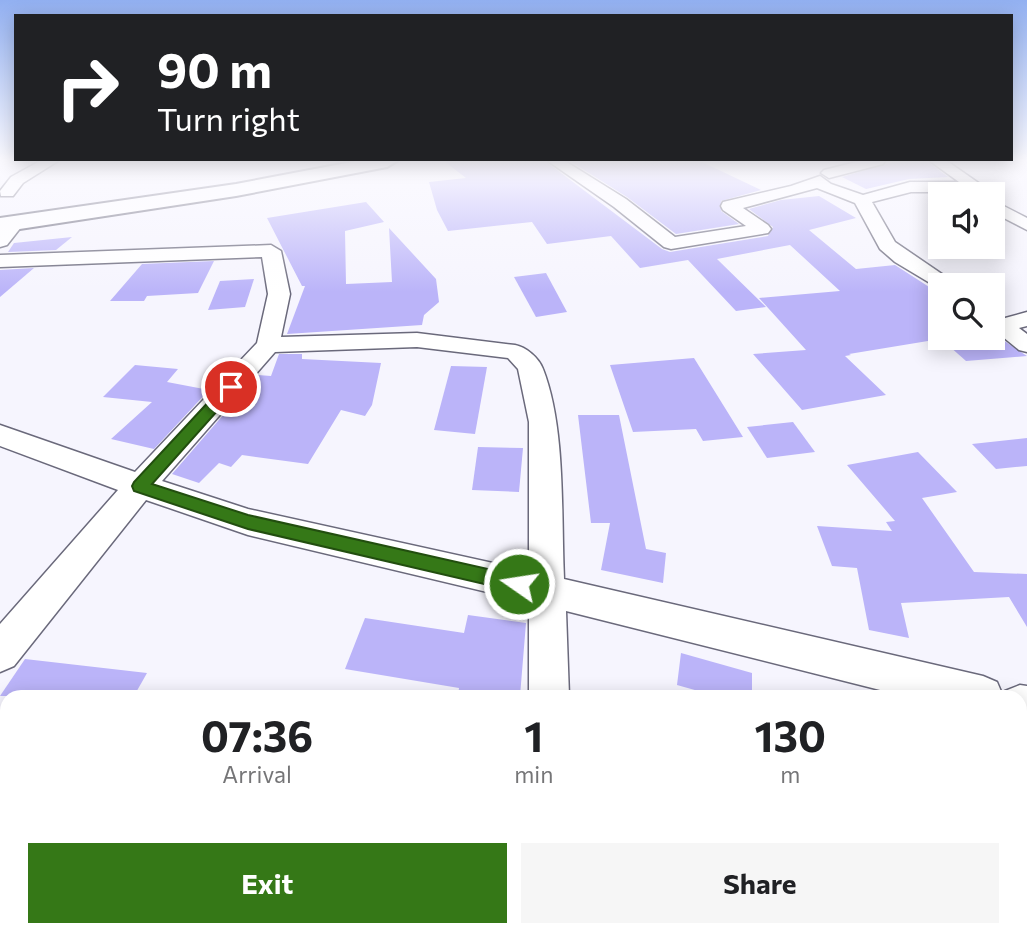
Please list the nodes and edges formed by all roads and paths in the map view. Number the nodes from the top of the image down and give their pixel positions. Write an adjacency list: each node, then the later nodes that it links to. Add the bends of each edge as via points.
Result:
1 (138, 205): 6 (highway)
2 (622, 205): 3 (street, via 671,243 762,229 729,206)
3 (735, 205)
4 (865, 205): 10 (street, via 887,245)
5 (1005, 212): 7 (street)
6 (8, 224): 8 (street)
7 (1027, 225)
8 (0, 241)
9 (0, 261): 14 (street, via 271,251 279,294)
10 (928, 273)
11 (1027, 319): 12 (street)
12 (1005, 321)
13 (1005, 328): 15 (street)
14 (268, 345): 17 (street); 18 (street, via 416,340 515,352 530,367 543,422)
15 (1027, 345)
16 (0, 435): 17 (street)
17 (140, 486): 18 (street, via 248,522); 19 (street)
18 (545, 590): 20 (street); 21 (street)
19 (0, 653)
20 (549, 690)
21 (958, 690)

